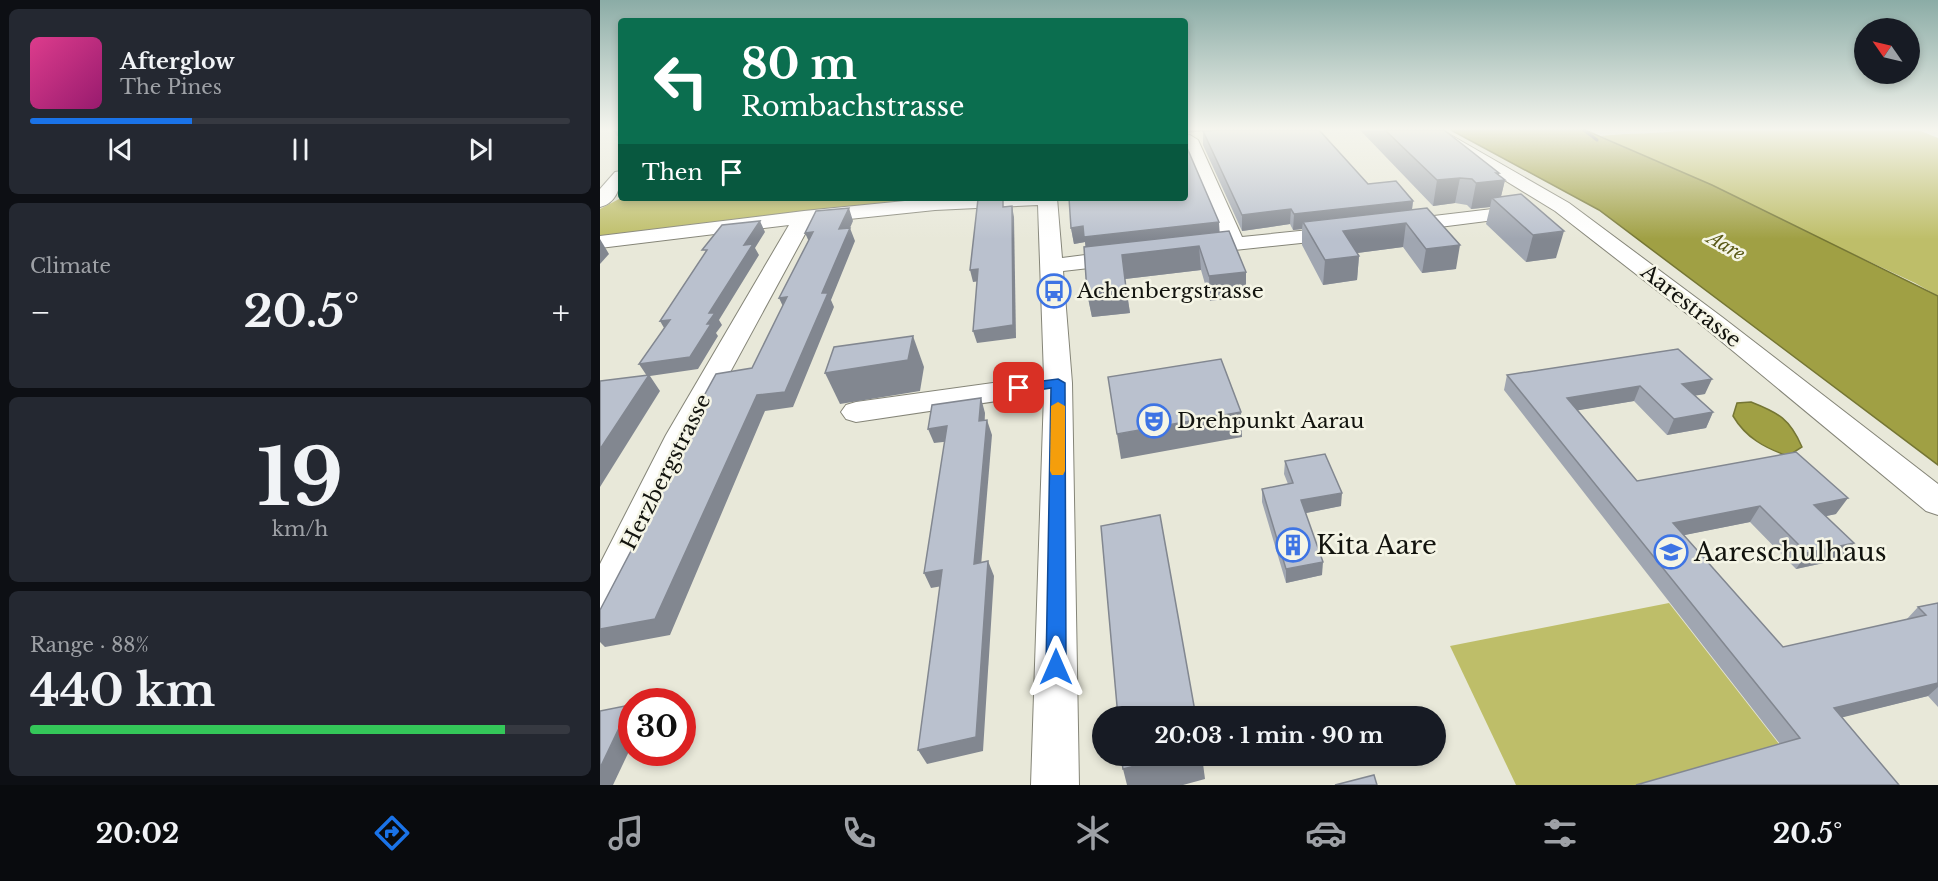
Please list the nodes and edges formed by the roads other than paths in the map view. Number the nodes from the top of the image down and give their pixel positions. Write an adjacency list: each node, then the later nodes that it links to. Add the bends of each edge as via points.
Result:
1 (1199, 167): 12 (street)
2 (1493, 167): 7 (street, Aarestrasse)
3 (618, 180): 4 (street)
4 (600, 201)
5 (993, 201): 8 (street)
6 (1047, 201): 15 (street)
7 (1562, 207): 9 (street); 18 (street, Aarestrasse)
8 (804, 217): 11 (street); 19 (street, Herzbergstrasse, via 681,435)
9 (1378, 228)
10 (1354, 231): 12 (street)
11 (600, 242)
12 (1235, 244): 13 (street)
13 (1179, 250)
14 (1145, 255): 15 (street)
15 (1052, 266): 16 (street)
16 (1058, 383): 17 (street); 20 (street)
17 (856, 412)
18 (1938, 502)
19 (600, 603)
20 (1055, 785)

